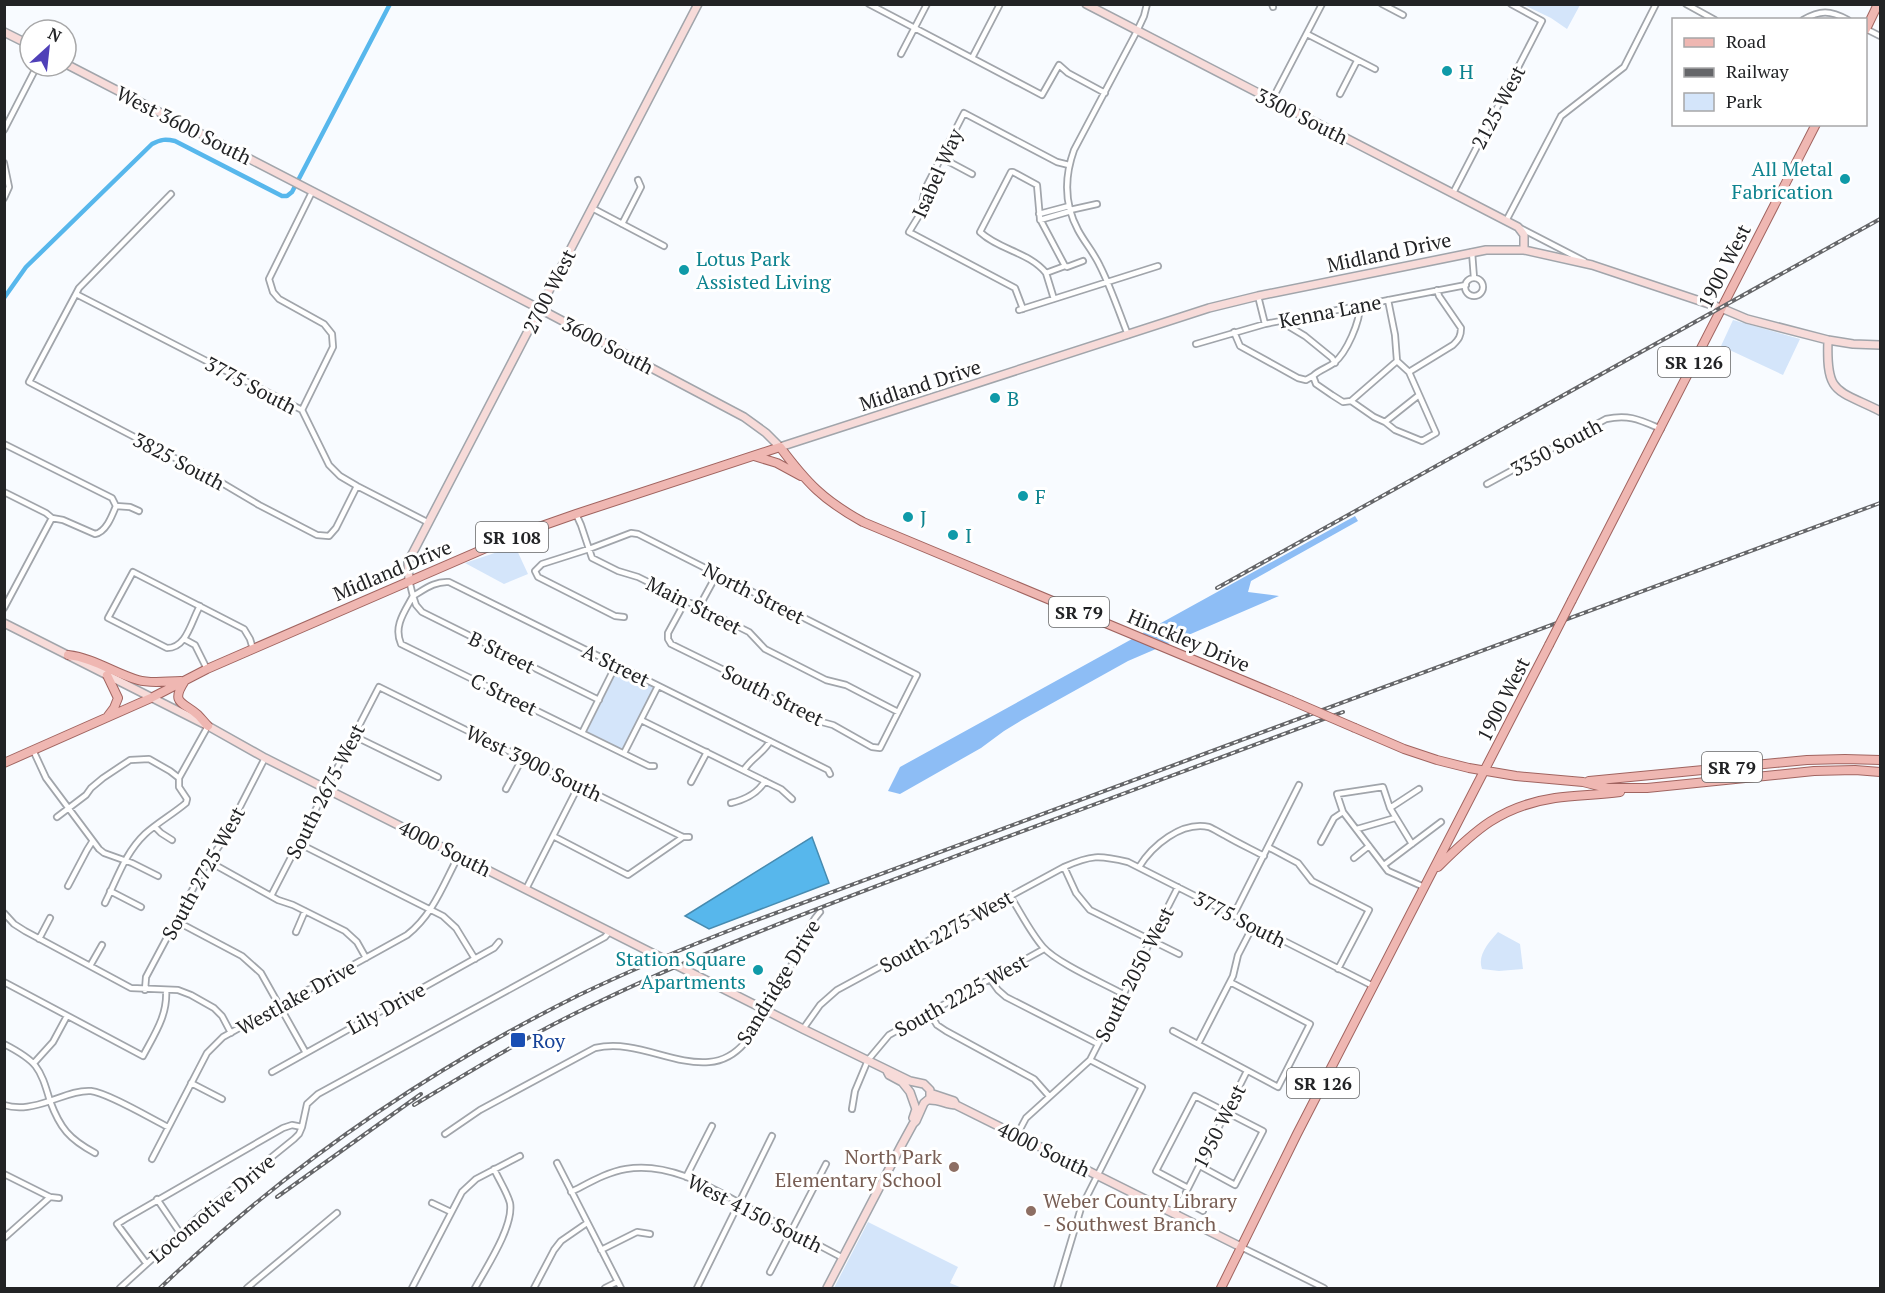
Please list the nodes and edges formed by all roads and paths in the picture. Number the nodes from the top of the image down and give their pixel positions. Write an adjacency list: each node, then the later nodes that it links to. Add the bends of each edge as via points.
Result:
1 (698, 4): 49 (street, 2700 West)
2 (869, 4): 20 (street)
3 (927, 4): 20 (street)
4 (1000, 4): 28 (street)
5 (1086, 4): 22 (street, 3300 South)
6 (1147, 4): 22 (street)
7 (1322, 4): 24 (street)
8 (1382, 4): 15 (street)
9 (1511, 4): 45 (street, 2125 West, via 1542,21)
10 (1656, 4): 52 (street, via 1624,67 1561,116)
11 (1686, 4): 14 (street)
12 (1701, 4): 14 (street)
13 (1878, 4): 19 (main road)
14 (1698, 10): 16 (street)
15 (1403, 15)
16 (1712, 18)
17 (1807, 18): 18 (street, via 1818,12)
18 (1844, 18)
19 (1867, 27)
20 (914, 28): 27 (street); 28 (street)
21 (1867, 29): 25 (street)
22 (1137, 31): 33 (street); 35 (street, 3300 South)
23 (4, 32): 26 (street)
24 (1307, 34): 29 (street); 35 (street)
25 (1881, 36)
26 (18, 39)
27 (901, 54)
28 (972, 58): 33 (street, via 1042,95 1059,64)
29 (1357, 61): 30 (street); 34 (street)
30 (1375, 69)
31 (78, 70): 43 (street, West 3600 South)
32 (31, 78): 37 (street)
33 (1105, 93): 40 (street)
34 (1340, 94)
35 (1272, 100): 45 (street, 3300 South)
36 (1815, 126): 72 (main road, 1900 West / SR 126)
37 (4, 130)
38 (942, 158): 40 (street, Isabel Way, via 964,113); 41 (street); 69 (street, Isabel Way, via 909,232 1015,288 1021,309)
39 (4, 163): 47 (street, via 9,186)
40 (1069, 165): 50 (street)
41 (972, 174)
42 (638, 180): 53 (street, via 641,187)
43 (302, 186): 44 (street, 3600 South)
44 (312, 192): 73 (street, 3600 South); 87 (street, via 269,279 279,298 324,324 332,334 333,347)
45 (1453, 193): 52 (street, 3300 South)
46 (171, 194): 67 (street)
47 (4, 198)
48 (1097, 204): 50 (street)
49 (592, 208): 53 (street); 73 (street, 2700 West)
50 (1070, 209): 51 (street); 64 (street)
51 (1039, 217): 60 (street); 62 (street, via 1037,185 1011,172 980,232 1039,264)
52 (1506, 221): 54 (street, 3300 South)
53 (622, 224): 55 (street)
54 (1518, 227): 56 (street, via 1524,235); 59 (street, 3300 South)
55 (664, 246)
56 (1524, 250): 57 (street, Midland Drive / SR 108); 59 (street, Midland Drive / SR 108)
57 (1472, 252): 63 (street); 68 (street, Midland Drive / SR 108)
58 (1083, 261): 60 (street)
59 (1592, 265): 72 (street, Midland Drive / SR 108)
60 (1065, 266): 62 (street)
61 (1158, 266): 64 (street)
62 (1046, 273): 69 (street)
63 (1474, 278): 65 (street); 65 (street, via 1482,282 1480,293 1469,294)
64 (1107, 281): 69 (street); 77 (street)
65 (1466, 285): 66 (street, Kenna Lane)
66 (1437, 290): 70 (street, Kenna Lane); 83 (street, via 1461,334 1454,345)
67 (76, 294): 87 (street, 3775 South); 96 (street, 3825 South, via 29,382 317,535 328,536 336,528)
68 (1258, 296): 75 (street); 77 (street, Midland Drive / SR 108)
69 (1054, 299)
70 (1388, 300): 71 (street, Kenna Lane); 81 (street)
71 (1360, 305): 74 (street, Kenna Lane); 82 (street, via 1346,350)
72 (1721, 308): 78 (street, Midland Drive, via 1747,319); 90 (main road, 1900 West / SR 126)
73 (540, 309): 92 (street, 3600 South, via 744,417); 102 (street, 2700 West)
74 (1280, 321): 75 (street, Kenna Lane); 82 (street, via 1305,336)
75 (1265, 324): 76 (street, Kenna Lane)
76 (1234, 332): 79 (street, Kenna Lane); 84 (street, via 1240,346 1298,378)
77 (1128, 335): 92 (street, Midland Drive / SR 108)
78 (1828, 340): 80 (street, Midland Drive); 88 (street, via 1827,363 1832,384)
79 (1196, 344)
80 (1881, 345)
81 (1397, 361): 83 (street); 86 (street)
82 (1335, 363): 84 (street)
83 (1409, 372): 85 (street)
84 (1314, 376): 86 (street, via 1316,384 1343,402)
85 (1419, 395): 89 (street); 89 (street, via 1436,433 1422,441)
86 (1351, 402): 89 (street)
87 (302, 410): 96 (street, 3775 South, via 329,465)
88 (1881, 411)
89 (1385, 422)
90 (1661, 429): 95 (street, 3350 South, via 1621,416 1606,419); 140 (main road, 1900 West / SR 126, bridge)
91 (4, 444): 98 (street, via 112,498)
92 (780, 447): 93 (main road, Midland Drive / SR 108); 94 (main road, Hinckley Drive / SR 79)
93 (753, 456): 94 (main road, via 777,463); 100 (main road, Midland Drive / SR 108)
94 (802, 477): 140 (main road, Hinckley Drive / SR 79, bridge, via 841,510 863,522 1355,728 1437,760)
95 (1487, 484)
96 (357, 486): 102 (street, 3775 South)
97 (4, 492): 101 (street)
98 (115, 504): 99 (street); 101 (street, via 105,529 97,534)
99 (139, 511)
100 (576, 514): 103 (street); 105 (main road, Midland Drive / SR 108)
101 (52, 518): 110 (street)
102 (429, 523): 105 (street, 2700 West, via 408,562)
103 (589, 549): 104 (street, North Street, via 631,533 638,534); 107 (street, Main Street, via 592,558); 111 (street, North Street, via 542,564 535,571 538,577)
104 (717, 574): 109 (street); 124 (street, North Street, via 917,675)
105 (410, 580): 106 (street); 114 (main road, Midland Drive / SR 108)
106 (413, 596): 116 (street, A Street, via 433,585 449,582); 123 (street, B Street, via 422,612); 128 (street, C Street, via 398,626 401,644)
107 (686, 600): 109 (street, Main Street); 124 (street, South Street, via 668,639 737,681 872,747 880,748)
108 (200, 606): 113 (street); 113 (street, via 133,572 108,618 167,648 178,646); 114 (street, via 244,629)
109 (699, 607): 124 (street, Main Street, via 749,632 765,649)
110 (4, 608)
111 (624, 617)
112 (4, 623): 115 (street, 4000 South)
113 (184, 639): 117 (street, via 195,645)
114 (253, 649): 117 (main road, Midland Drive / SR 108)
115 (68, 655): 118 (street, 4000 South); 119 (main road, via 84,657 137,680)
116 (616, 665): 120 (street, A Street); 123 (street)
117 (207, 669): 119 (main road, Midland Drive / SR 108)
118 (106, 675): 122 (street, 4000 South); 125 (main road, via 118,698)
119 (185, 681): 122 (main road, Midland Drive / SR 108); 127 (main road, via 178,699)
120 (658, 686): 126 (street); 130 (street, A Street)
121 (379, 687): 129 (street, South 2675 West); 135 (street, West 3900 South)
122 (151, 698): 125 (main road, Midland Drive / SR 108); 127 (street, 4000 South)
123 (599, 700): 128 (street)
124 (898, 712)
125 (108, 717): 131 (main road, Midland Drive / SR 108)
126 (641, 720): 132 (street); 133 (street)
127 (207, 726): 134 (street, 4000 South); 144 (street)
128 (582, 733): 133 (street, C Street)
129 (354, 736): 143 (street); 150 (street, South 2675 West)
130 (770, 741): 139 (street); 142 (street, A Street)
131 (33, 750): 137 (main road, Midland Drive / SR 108); 157 (street, via 46,778)
132 (707, 752): 139 (street); 146 (street)
133 (624, 753): 138 (street, C Street)
134 (266, 758): 150 (street, 4000 South); 177 (street, South 2725 West)
135 (523, 758): 148 (street, West 3900 South); 152 (street)
136 (1881, 760): 147 (main road, Hinckley Drive / SR 79, via 1807,760)
137 (4, 763)
138 (654, 766)
139 (744, 770): 145 (street)
140 (1485, 770): 147 (main road, Hinckley Drive / SR 79); 181 (main road, 1900 West / SR 126)
141 (1881, 772): 151 (main road, Hinckley Drive / SR 79, via 1814,771)
142 (831, 774)
143 (438, 777)
144 (179, 778): 157 (street, via 148,759 130,760); 162 (street, via 186,803)
145 (765, 781): 154 (street); 155 (street, via 756,792)
146 (691, 782)
147 (1583, 782): 151 (main road, Hinckley Drive / SR 79, via 1607,788)
148 (579, 785): 164 (street); 164 (street, West 3900 South, via 686,837 628,875)
149 (1299, 785): 171 (street)
150 (327, 788): 168 (street, South 2675 West); 172 (street, 4000 South)
151 (1647, 788): 181 (main road, via 1521,806 1470,835)
152 (506, 789)
153 (1419, 789): 156 (street)
154 (792, 800)
155 (730, 803)
156 (1390, 808): 158 (street, via 1383,787 1337,794); 160 (street)
157 (68, 809): 159 (street); 166 (street)
158 (1343, 812): 163 (street); 167 (street, via 1334,818)
159 (57, 817)
160 (1395, 818): 163 (street); 169 (street)
161 (1441, 822): 169 (street)
162 (155, 827): 165 (street); 176 (street)
163 (1357, 830): 170 (street)
164 (553, 836): 186 (street)
165 (172, 840)
166 (92, 842): 176 (street, via 104,853); 183 (street)
167 (1321, 842)
168 (298, 843): 188 (street, South 2675 West); 192 (street)
169 (1412, 844): 178 (street)
170 (1369, 846): 175 (street); 178 (street)
171 (1268, 847): 174 (street); 211 (street, via 1298,863 1312,881 1369,910)
172 (459, 855): 186 (street, 4000 South); 192 (street, Westlake Drive)
173 (1105, 856): 179 (street, South 2275 West, via 1092,856); 180 (street, 3775 South)
174 (1264, 856): 180 (street, via 1208,827 1190,828 1161,841); 196 (street)
175 (1354, 858)
176 (124, 860): 182 (street); 187 (street)
177 (208, 861): 188 (street); 198 (street, South 2725 West)
178 (1384, 865): 185 (street, via 1388,871)
179 (1064, 867): 189 (street, South 2275 West); 203 (street, via 1076,893 1090,910)
180 (1139, 867): 184 (street, 3775 South)
181 (1432, 872): 185 (main road, 1900 West / SR 126)
182 (158, 876)
183 (68, 886)
184 (1178, 887): 196 (street, 3775 South); 203 (street, South 2050 West)
185 (1424, 887): 215 (main road, 1900 West / SR 126)
186 (526, 889): 200 (street, 4000 South)
187 (111, 891): 190 (street); 191 (street)
188 (271, 896): 193 (street)
189 (1010, 896): 206 (street); 223 (street, South 2275 West, via 837,990)
190 (105, 903)
191 (141, 907)
192 (431, 909): 208 (street, Westlake Drive, via 412,931); 209 (street, via 451,921)
193 (305, 911): 201 (street); 208 (street, via 345,931)
194 (820, 912): 220 (street, Sandridge Drive)
195 (4, 913): 202 (street)
196 (1233, 916): 199 (street, 3775 South)
197 (50, 918): 202 (street)
198 (176, 921): 216 (street, South 2725 West, via 147,977); 219 (street, via 242,956 261,973)
199 (1253, 926): 211 (street, 3775 South); 214 (street)
200 (610, 931): 220 (street, 4000 South); 249 (street, via 595,943 318,1094 307,1104)
201 (296, 932)
202 (39, 939): 210 (street)
203 (1151, 940): 207 (street); 218 (street, South 2050 West)
204 (499, 942): 209 (street, Lily Drive)
205 (102, 945): 210 (street)
206 (1044, 949): 212 (street, South 2225 West); 218 (street)
207 (1179, 954)
208 (366, 958): 219 (street, Westlake Drive)
209 (475, 958): 229 (street, Lily Drive)
210 (90, 966): 216 (street, via 131,988)
211 (1338, 969): 215 (street, 3775 South)
212 (990, 979): 221 (street, South 2225 West); 227 (street, via 1006,997)
213 (4, 982): 222 (street)
214 (1230, 982): 228 (street); 234 (street, via 1310,1024 1278,1087)
215 (1373, 986): 281 (main road, 1900 West / SR 126)
216 (145, 990): 217 (street)
217 (166, 990): 222 (street, via 162,1019 143,1056); 225 (street, via 178,990 214,1008)
218 (1123, 994): 227 (street, South 2050 West)
219 (279, 1006): 225 (street, Westlake Drive); 229 (street)
220 (765, 1010): 223 (street, 4000 South); 251 (street, Sandridge Drive, via 738,1050 719,1060 697,1062 621,1046 595,1048 480,1110)
221 (929, 1012): 230 (street, South 2225 West, via 889,1035); 239 (street, via 946,1031 1034,1078)
222 (67, 1016): 232 (street, via 53,1042)
223 (803, 1029): 230 (street, 4000 South)
224 (1173, 1031): 228 (street)
225 (231, 1033): 236 (street, Westlake Drive, via 207,1053)
226 (4, 1044): 232 (street)
227 (1098, 1044): 231 (street, South 2050 West)
228 (1198, 1044): 234 (street)
229 (306, 1053): 235 (street, Lily Drive)
230 (868, 1060): 233 (street, 4000 South); 245 (street, South 2225 West)
231 (1090, 1060): 239 (street); 262 (street, via 1142,1087)
232 (34, 1063): 242 (street, via 42,1074)
233 (887, 1071): 237 (street, 4000 South); 238 (street, 4000 South)
234 (1247, 1071): 246 (street, 1950 West)
235 (272, 1072)
236 (191, 1083): 240 (street); 248 (street, Westlake Drive)
237 (916, 1084): 238 (street); 241 (street, via 927,1086)
238 (910, 1092): 243 (street)
239 (1049, 1096): 252 (street, via 1026,1118)
240 (222, 1099)
241 (928, 1099): 243 (street); 247 (street); 252 (street, 4000 South, via 956,1105)
242 (50, 1101): 244 (street, via 33,1106); 248 (street, via 91,1091); 254 (street, via 66,1133)
243 (914, 1102): 247 (street)
244 (4, 1105)
245 (852, 1109)
246 (1225, 1112): 259 (street, 1950 West); 259 (street, via 1263,1131 1235,1185); 264 (street, via 1195,1096 1156,1171)
247 (913, 1124): 283 (street)
248 (168, 1126): 256 (street, Westlake Drive)
249 (302, 1126): 268 (street, via 283,1128); 278 (street, Locomotive Drive, via 294,1139)
250 (712, 1126): 263 (street)
251 (445, 1134)
252 (1017, 1135): 262 (street, 4000 South)
253 (772, 1136): 271 (street)
254 (95, 1153)
255 (520, 1156): 260 (street)
256 (152, 1159)
257 (557, 1163): 265 (street)
258 (826, 1164): 277 (street)
259 (1200, 1166): 264 (street, 1950 West)
260 (494, 1170): 273 (street, via 462,1192); 290 (street, via 510,1202 511,1215)
261 (4, 1174): 266 (street)
262 (1098, 1175): 275 (street, 4000 South); 296 (street, via 1081,1208)
263 (686, 1177): 265 (street, West 4150 South, via 644,1167 625,1169); 271 (street, West 4150 South)
264 (1188, 1188): 269 (street, 1950 West)
265 (571, 1191): 276 (street)
266 (50, 1197): 267 (street); 280 (street)
267 (59, 1198)
268 (157, 1199): 278 (street); 284 (street, via 117,1224)
269 (1182, 1200): 272 (street); 275 (street, 1950 West)
270 (432, 1203): 273 (street)
271 (739, 1203): 277 (street, West 4150 South); 294 (street)
272 (1203, 1211)
273 (451, 1212): 289 (street)
274 (338, 1213): 288 (street)
275 (1175, 1214): 281 (street, 4000 South)
276 (588, 1223): 282 (street); 291 (street, via 561,1240)
277 (791, 1231): 283 (street, West 4150 South); 285 (street)
278 (180, 1233): 284 (street, Locomotive Drive)
279 (650, 1234): 282 (street, via 638,1232)
280 (4, 1238)
281 (1241, 1247): 297 (main road, 1900 West / SR 126); 298 (street, 4000 South)
282 (601, 1250): 286 (street)
283 (843, 1258): 295 (street)
284 (146, 1263): 287 (street, Locomotive Drive)
285 (770, 1272)
286 (617, 1282): 292 (street); 293 (street)
287 (120, 1288)
288 (247, 1288)
289 (412, 1288)
290 (475, 1288)
291 (534, 1288)
292 (605, 1288)
293 (621, 1288)
294 (696, 1288)
295 (827, 1288)
296 (1057, 1288)
297 (1221, 1288)
298 (1324, 1288)

